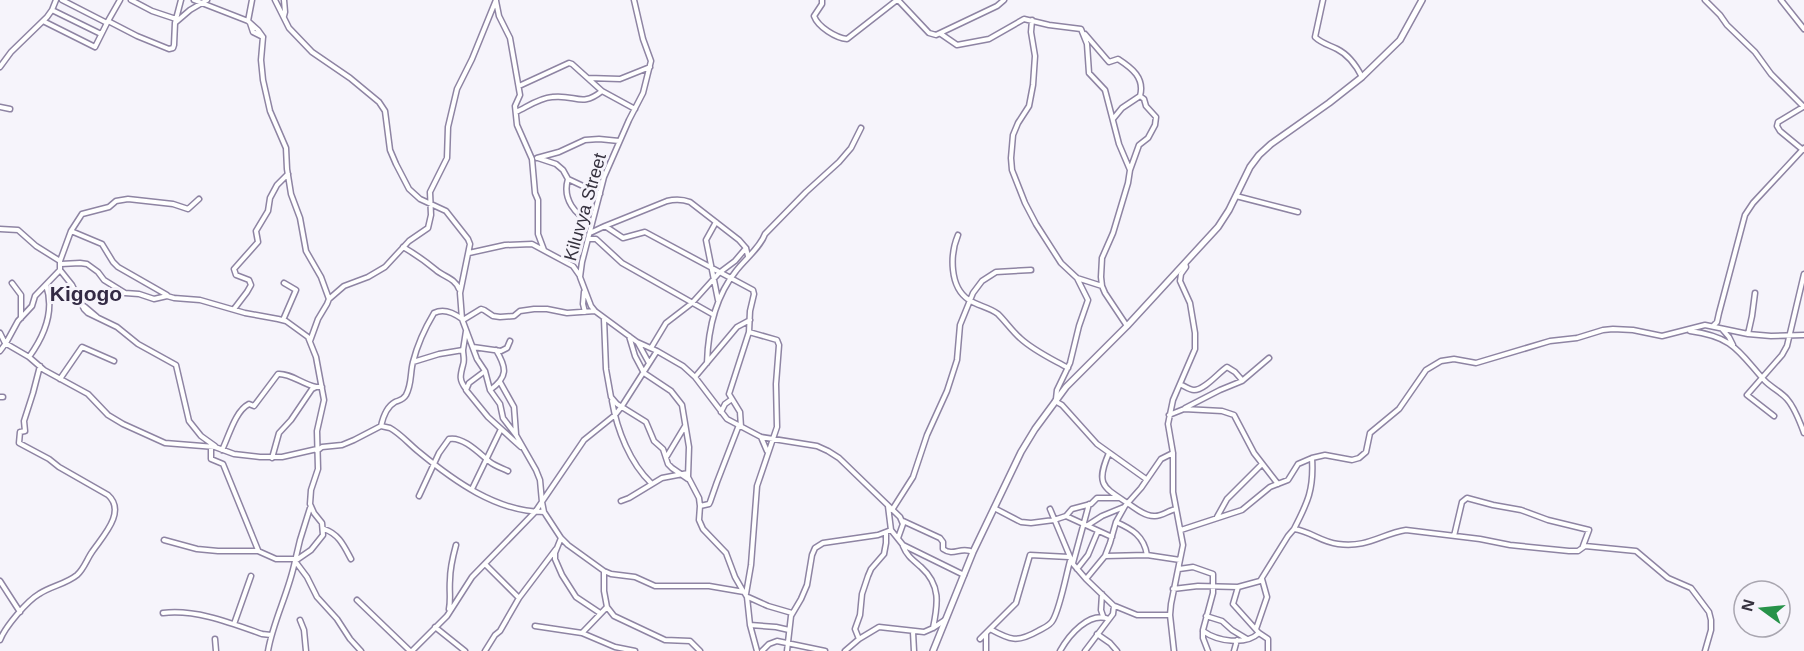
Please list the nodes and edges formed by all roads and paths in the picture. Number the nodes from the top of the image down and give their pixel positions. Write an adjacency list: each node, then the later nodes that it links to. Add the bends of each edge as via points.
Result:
1 (56, 0): 21 (street)
2 (62, 0): 26 (street)
3 (120, 0): 26 (street)
4 (131, 0): 25 (street)
5 (181, 0): 25 (street)
6 (194, 0): 20 (street)
7 (207, 0): 20 (street)
8 (252, 0): 27 (street)
9 (275, 0): 22 (street)
10 (284, 0): 22 (street)
11 (496, 0): 36 (street, via 510,38); 55 (street, via 457,89 448,128 447,158 432,187)
12 (634, 0): 33 (street)
13 (822, 0): 14 (street, via 814,16 816,21 847,39)
14 (897, 0): 31 (street, via 929,33)
15 (1004, 0): 31 (street)
16 (1323, 0): 34 (street, via 1316,39 1354,62)
17 (1422, 0): 34 (street, via 1400,40)
18 (1705, 0): 40 (street)
19 (1781, 0): 28 (street)
20 (202, 3): 25 (street); 27 (street)
21 (52, 10): 24 (street); 30 (street)
22 (284, 16): 55 (street, via 289,28 312,52 379,102 385,111 390,150 399,171 409,189)
23 (1032, 20): 29 (street); 31 (street, via 1021,19 989,39 962,45); 81 (street, via 1033,85 1029,106 1013,135 1012,170 1041,233 1061,263)
24 (43, 21): 30 (street, via 95,47); 32 (street)
25 (175, 21): 26 (street, via 174,45 169,49)
26 (108, 22): 30 (street)
27 (249, 22): 50 (street, via 263,37 265,89 286,148)
28 (1804, 29)
29 (1084, 32): 38 (street, via 1109,62 1118,59 1133,69 1142,84); 44 (street, via 1089,73 1105,90)
30 (101, 34)
31 (940, 34)
32 (0, 67)
33 (650, 67): 35 (street, via 620,80); 42 (street, Kiluvya Street)
34 (1362, 77): 53 (street, via 1259,155)
35 (587, 78): 36 (street, via 569,63); 37 (street)
36 (518, 87): 43 (street)
37 (602, 91): 42 (street); 43 (street, via 586,100 548,97)
38 (1140, 96): 44 (street); 49 (street, via 1156,120 1148,138 1139,145)
39 (0, 107): 41 (street)
40 (1804, 107): 47 (street, via 1777,126)
41 (10, 109)
42 (635, 109): 46 (street, Kiluvya Street)
43 (516, 112): 48 (street, via 517,125)
44 (1113, 119): 49 (street)
45 (861, 128): 69 (street, via 839,162 766,233)
46 (620, 141): 48 (street, via 585,140); 52 (street, Kiluvya Street)
47 (1803, 149): 105 (street, via 1745,215)
48 (534, 158): 51 (street, via 561,167); 67 (street, via 538,234)
49 (1130, 170): 86 (street, via 1113,234 1102,258)
50 (288, 173): 91 (street, via 306,251); 95 (street, via 271,195 268,211 256,231 258,242 234,269 236,275 250,283)
51 (568, 179): 52 (street); 58 (street, via 568,200 581,217)
52 (600, 194): 58 (street, Kiluvya Street)
53 (1236, 196): 56 (street); 72 (street, via 1218,227)
54 (199, 199): 61 (street, via 188,209 155,201 120,200 82,214)
55 (429, 203): 65 (street, via 428,228); 68 (street, via 446,211 463,230 470,244)
56 (1298, 212)
57 (716, 222): 59 (street, via 690,202 674,199); 66 (street); 74 (street, via 706,238)
58 (592, 223): 62 (street, Kiluvya Street)
59 (605, 226): 62 (street); 74 (street, via 622,238 645,232)
60 (0, 229): 71 (street, via 18,230)
61 (71, 231): 71 (street); 90 (street, via 102,244 118,267)
62 (590, 233): 64 (street, Kiluvya Street)
63 (958, 235): 93 (street, via 952,256 954,275 960,291)
64 (588, 238): 70 (street, Kiluvya Street); 94 (street, via 596,239 622,263)
65 (403, 247): 88 (street, via 454,280); 91 (street, via 385,267 344,286)
66 (746, 248): 69 (street); 77 (street)
67 (544, 249): 68 (street, via 527,243); 73 (street)
68 (469, 253): 88 (street)
69 (748, 257): 80 (street)
70 (582, 262): 73 (street); 79 (street, Kiluvya Street)
71 (61, 263): 75 (street); 90 (street, via 87,264 125,293 154,299)
72 (1185, 263): 104 (street); 140 (street, via 1180,281 1190,303 1196,340)
73 (573, 266): 79 (street)
74 (711, 268): 77 (street); 82 (street)
75 (60, 270): 85 (street); 164 (street, via 88,313 174,362 189,420)
76 (1031, 270): 93 (street, via 996,272 982,281)
77 (719, 273): 80 (street); 82 (street)
78 (1804, 274): 113 (street)
79 (580, 277): 87 (street, Kiluvya Street)
80 (731, 278): 92 (street); 103 (street, via 754,292)
81 (1077, 278): 86 (street); 132 (street, via 1088,300)
82 (714, 279): 92 (street); 94 (street)
83 (12, 283): 100 (street, via 21,295)
84 (284, 283): 101 (street, via 296,290)
85 (46, 284): 100 (street); 125 (street, via 48,319)
86 (1102, 286): 104 (street)
87 (584, 287): 96 (street, Kiluvya Street); 97 (street)
88 (460, 293): 102 (street)
89 (1755, 293): 110 (street)
90 (167, 296): 95 (street)
91 (329, 298): 114 (street)
92 (718, 300): 98 (street)
93 (970, 301): 132 (street, via 992,310 1029,345); 197 (street, via 960,325 957,360 947,391 913,477)
94 (692, 303): 98 (street); 120 (street, via 666,323)
95 (234, 309): 101 (street)
96 (595, 311): 97 (street); 99 (street, Kiluvya Street)
97 (585, 312): 102 (street, via 534,309 500,318 481,309)
98 (714, 315): 130 (street)
99 (604, 318): 111 (street, Kiluvya Street); 145 (street, via 606,369)
100 (21, 319): 117 (street)
101 (283, 320): 114 (street)
102 (463, 320): 106 (street); 128 (street, via 447,311 434,314)
103 (750, 320): 108 (street); 130 (street, via 738,327)
104 (1127, 326): 147 (street)
105 (1717, 326): 107 (street); 110 (street); 118 (street)
106 (466, 330): 119 (street); 121 (street)
107 (1687, 330): 118 (street, via 1719,337); 174 (street, via 1662,336 1633,330 1603,330 1476,363 1441,361 1426,370 1404,404 1370,433 1362,456 1352,460 1325,455)
108 (749, 332): 146 (street, via 729,394); 163 (street, via 779,342 778,422)
109 (0, 333): 117 (street)
110 (1748, 334): 113 (street)
111 (629, 335): 116 (street, Kiluvya Street); 134 (street)
112 (1804, 335): 113 (street)
113 (1790, 336): 136 (street, via 1782,355)
114 (310, 341): 142 (street)
115 (510, 341): 122 (street, via 504,350)
116 (638, 342): 120 (street, Kiluvya Street); 129 (street)
117 (6, 344): 123 (street); 125 (street)
118 (1733, 346): 136 (street)
119 (473, 347): 122 (street); 133 (street)
120 (651, 348): 124 (street, Kiluvya Street)
121 (463, 350): 128 (street); 143 (street, via 460,376)
122 (496, 350): 139 (street, via 504,369)
123 (0, 351)
124 (657, 351): 129 (street); 135 (street, Kiluvya Street)
125 (29, 357): 131 (street)
126 (1269, 358): 138 (street)
127 (114, 361): 137 (street, via 82,347)
128 (413, 363): 155 (street, via 406,395 390,406)
129 (649, 363): 134 (street)
130 (707, 363): 135 (street)
131 (40, 366): 137 (street); 248 (street, via 19,443 108,495 116,508 110,528 79,573 40,593)
132 (1068, 368): 147 (street)
133 (485, 371): 143 (street); 144 (street)
134 (644, 373): 148 (street); 154 (street, via 677,397)
135 (695, 376): 150 (street, Kiluvya Street)
136 (1763, 378): 153 (street, via 1747,395); 159 (street, via 1787,399)
137 (60, 379): 164 (street, via 88,394 108,415 155,440)
138 (1242, 381): 140 (street, via 1227,367 1198,390); 149 (street)
139 (500, 382): 144 (street); 160 (street, via 514,407)
140 (1180, 384): 152 (street)
141 (316, 387): 142 (street); 167 (street, via 278,374 254,406 244,407); 172 (street, via 279,433)
142 (322, 387): 165 (street)
143 (466, 390): 157 (street)
144 (490, 390): 160 (street)
145 (612, 398): 148 (street); 151 (street)
146 (732, 399): 150 (street); 156 (street, via 740,412)
147 (1055, 400): 169 (street); 194 (street, via 1021,452)
148 (622, 406): 151 (street); 171 (street, via 646,422)
149 (1184, 409): 152 (street); 176 (street, via 1234,415)
150 (721, 413): 156 (street, Kiluvya Street)
151 (615, 415): 182 (street, via 637,467); 188 (street, via 584,440)
152 (1168, 416): 170 (street)
153 (1774, 416)
154 (686, 425): 171 (street); 178 (street)
155 (381, 426): 165 (street, via 365,436); 175 (street, via 393,430)
156 (740, 426): 158 (street, Kiluvya Street); 161 (street)
157 (501, 429): 166 (street); 173 (street)
158 (747, 430): 161 (street); 162 (street, Kiluvya Street)
159 (1804, 433)
160 (516, 435): 166 (street)
161 (735, 436): 192 (street, via 709,504)
162 (761, 437): 163 (street, Kiluvya Street); 168 (street)
163 (773, 439): 168 (street); 190 (street, Kiluvya Street, via 828,451)
164 (213, 447): 167 (street); 221 (street, via 211,459 223,464)
165 (318, 449): 172 (street); 193 (street)
166 (524, 449): 188 (street, via 540,480)
167 (222, 450): 172 (street)
168 (768, 452): 241 (street, via 757,486)
169 (1109, 453): 180 (street); 186 (street, via 1101,474 1106,488)
170 (1173, 453): 180 (street, via 1161,459); 196 (street)
171 (666, 456): 179 (street, via 668,464)
172 (272, 458)
173 (486, 458): 175 (street, via 454,438 444,445); 177 (street); 184 (street)
174 (1311, 458): 183 (street, via 1298,464 1288,480); 207 (street, via 1310,496)
175 (434, 464): 184 (street); 185 (street)
176 (1262, 464): 183 (street); 201 (street, via 1227,499)
177 (508, 471)
178 (688, 473): 179 (street); 181 (street)
179 (680, 474): 181 (street); 182 (street)
180 (1146, 479): 191 (street)
181 (689, 480): 192 (street)
182 (651, 483): 187 (street)
183 (1278, 484): 201 (street, via 1242,510)
184 (472, 489): 198 (street, via 495,501)
185 (418, 496)
186 (1118, 498): 189 (street, via 1097,498); 191 (street)
187 (621, 501)
188 (542, 502): 198 (street); 199 (street)
189 (1089, 504): 200 (street, via 1072,509); 205 (street)
190 (888, 505): 197 (street, Kiluvya Street); 208 (street)
191 (1126, 505): 196 (street, via 1158,517); 204 (street); 205 (street)
192 (700, 506): 241 (street, via 700,525 726,553)
193 (311, 507): 206 (street); 225 (street)
194 (994, 508): 202 (street, via 1026,523); 222 (street)
195 (1050, 509): 202 (street)
196 (1176, 509): 209 (street)
197 (892, 510): 203 (street, Kiluvya Street)
198 (535, 512): 199 (street); 229 (street)
199 (544, 512): 214 (street)
200 (1066, 516): 202 (street); 205 (street)
201 (1217, 517): 209 (street)
202 (1054, 520): 227 (street)
203 (903, 521): 215 (street); 222 (street, via 940,538 946,552)
204 (1116, 522): 213 (street); 223 (street, via 1136,533)
205 (1085, 524): 210 (street); 227 (street)
206 (324, 529): 225 (street, via 318,544); 226 (street, via 342,541)
207 (1294, 529): 212 (street, via 1322,541 1344,544 1368,543 1406,530); 236 (street)
208 (891, 530): 211 (street); 215 (street)
209 (1181, 530): 228 (street)
210 (1098, 531): 213 (street); 230 (street)
211 (886, 532): 251 (street, via 818,545 804,592); 273 (street, via 884,554 871,569 862,594 855,629)
212 (1454, 536): 219 (street, via 1569,551 1578,551); 219 (street, via 1462,502 1467,498 1589,530)
213 (1112, 537): 224 (street)
214 (561, 538): 220 (street); 232 (street)
215 (898, 538): 218 (street)
216 (165, 540): 221 (street, via 197,549)
217 (456, 545): 247 (street, via 449,580)
218 (903, 545): 233 (street); 262 (street, via 934,584 937,602)
219 (1583, 546): 306 (street, via 1636,551 1668,578 1691,588 1711,620)
220 (556, 549): 243 (street); 250 (street, via 555,559 569,588)
221 (258, 551): 225 (street, via 276,559)
222 (973, 552): 233 (street)
223 (1147, 555): 224 (street); 228 (street)
224 (1105, 556): 235 (street)
225 (296, 560): 269 (street); 283 (street, via 317,597)
226 (351, 560)
227 (1071, 560): 230 (street); 263 (street, via 1030,555 1016,603); 263 (street, via 1048,626 1017,640)
228 (1180, 560): 231 (street)
229 (485, 564): 243 (street); 247 (street)
230 (1077, 569): 235 (street)
231 (1179, 569): 238 (street, via 1193,567 1212,573); 240 (street)
232 (603, 571): 241 (street, via 635,577 655,586 709,586); 246 (street)
233 (964, 575): 257 (street)
234 (250, 576): 258 (street)
235 (1086, 579): 242 (street)
236 (1262, 579): 239 (street); 266 (street, via 1267,597)
237 (0, 581): 248 (street)
238 (1213, 586): 239 (street); 240 (street); 254 (street)
239 (1238, 587): 266 (street, via 1233,604)
240 (1173, 589): 252 (street)
241 (746, 594): 251 (street); 259 (street)
242 (1102, 594): 245 (street); 253 (street)
243 (519, 598): 286 (street)
244 (357, 600): 284 (street)
245 (1114, 606): 252 (street, via 1137,615); 255 (street)
246 (607, 607): 250 (street); 288 (street, via 614,616 644,631 665,640 690,641)
247 (449, 611): 261 (street)
248 (20, 612): 275 (street)
249 (163, 613): 258 (street, via 210,617)
250 (600, 613): 268 (street)
251 (792, 613): 264 (street)
252 (1170, 615): 302 (street)
253 (1103, 616): 255 (street); 298 (street, via 1077,628)
254 (1206, 616): 265 (street); 277 (street, via 1222,621)
255 (1109, 619): 271 (street)
256 (300, 620): 282 (street)
257 (946, 620): 262 (street); 296 (street)
258 (234, 624): 269 (street)
259 (750, 625): 264 (street); 289 (street)
260 (535, 626): 268 (street)
261 (435, 627): 284 (street); 285 (street)
262 (933, 628): 267 (street)
263 (990, 629): 270 (street)
264 (789, 630): 278 (street)
265 (1203, 630): 276 (street, via 1213,637); 303 (street)
266 (1257, 631): 277 (street); 305 (street, via 1268,639)
267 (913, 632): 273 (street, via 879,627); 295 (street)
268 (582, 633): 287 (street)
269 (271, 634): 281 (street)
270 (986, 634): 274 (street); 297 (street)
271 (1097, 634): 300 (street); 301 (street)
272 (215, 639): 280 (street)
273 (859, 639): 279 (street)
274 (980, 639)
275 (0, 640)
276 (1237, 640): 277 (street); 304 (street)
277 (1248, 640)
278 (788, 644): 290 (street, via 773,642); 291 (street); 292 (street)
279 (854, 644): 293 (street); 294 (street)
280 (216, 651)
281 (268, 651)
282 (306, 651)
283 (361, 651)
284 (411, 651)
285 (465, 651)
286 (485, 651)
287 (635, 651)
288 (700, 651)
289 (757, 651)
290 (762, 651)
291 (787, 651)
292 (825, 651)
293 (845, 651)
294 (856, 651)
295 (914, 651)
296 (933, 651)
297 (986, 651)
298 (1060, 651): 299 (street)
299 (1065, 651)
300 (1085, 651)
301 (1117, 651)
302 (1174, 651)
303 (1208, 651)
304 (1234, 651)
305 (1268, 651)
306 (1705, 651)

